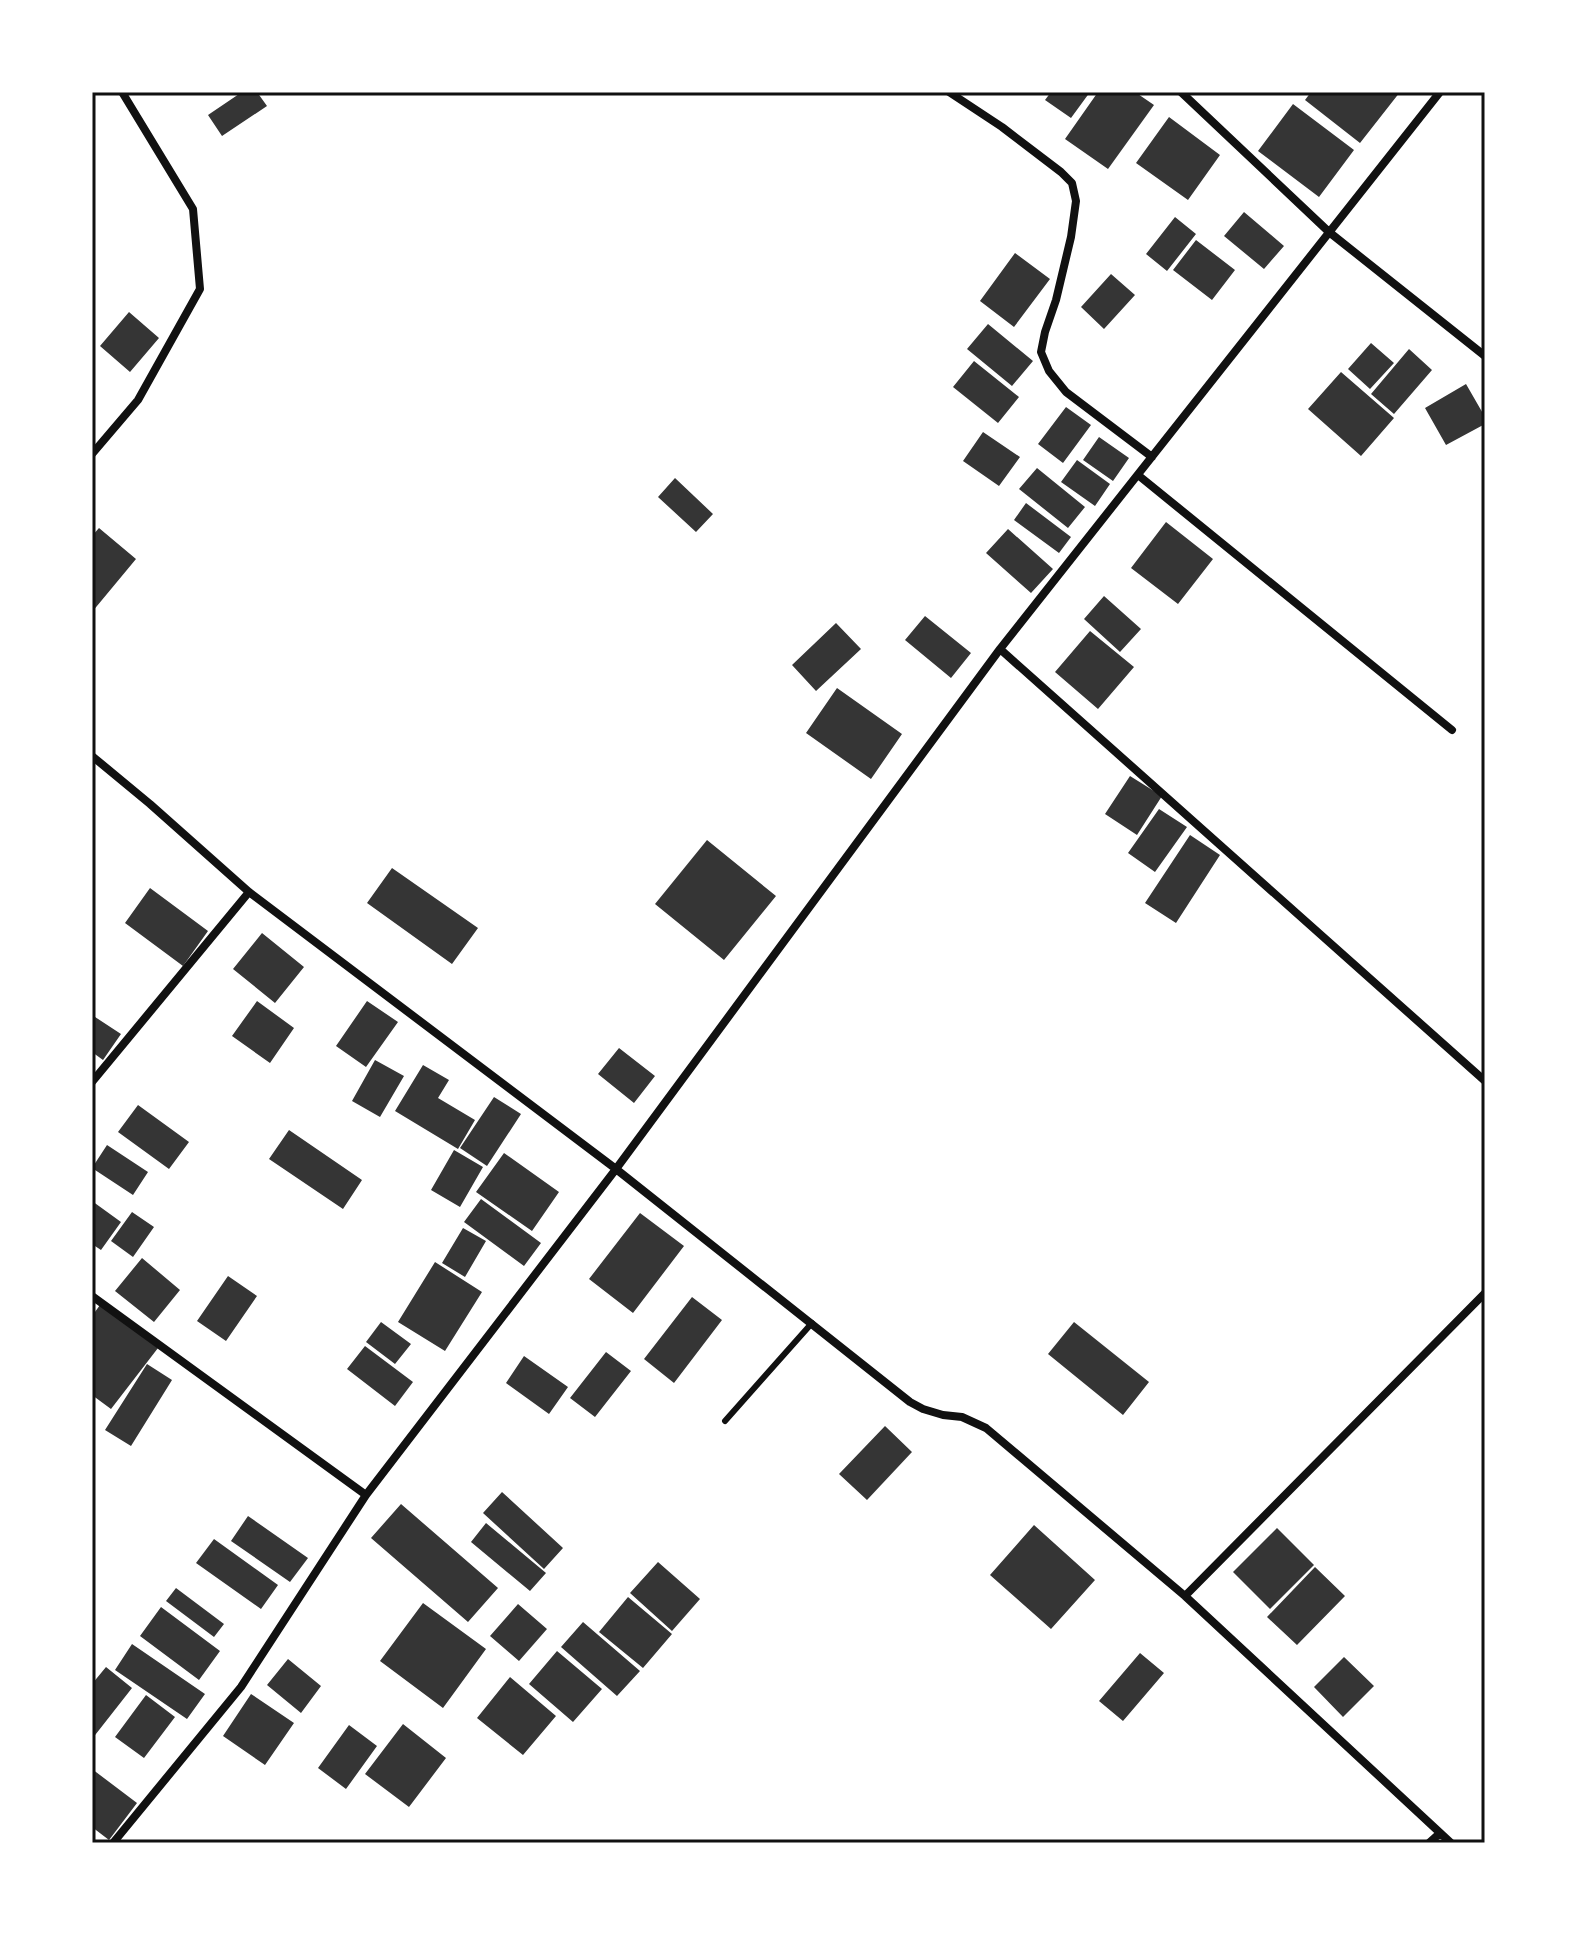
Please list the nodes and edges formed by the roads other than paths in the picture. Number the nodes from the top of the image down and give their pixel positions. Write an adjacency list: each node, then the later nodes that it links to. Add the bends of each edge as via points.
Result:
1 (122, 92): 7 (street, via 193,209 200,289 138,400)
2 (949, 92): 8 (street, via 1072,183 1076,201 1071,237 1041,352 1066,392)
3 (1181, 92): 5 (street)
4 (1440, 92): 5 (street)
5 (1329, 232): 6 (street); 8 (street)
6 (1485, 356)
7 (92, 454)
8 (1152, 457): 9 (street)
9 (1138, 475): 10 (street); 11 (street)
10 (1000, 649): 14 (street); 16 (street)
11 (1452, 730)
12 (92, 756): 13 (street)
13 (249, 892): 15 (street); 16 (street)
14 (1485, 1081)
15 (92, 1082)
16 (616, 1169): 19 (street); 21 (street)
17 (1485, 1293): 22 (street)
18 (92, 1296): 21 (street)
19 (812, 1323): 20 (lane); 22 (street, via 910,1402 986,1428)
20 (725, 1421)
21 (366, 1495): 24 (street, via 241,1687)
22 (1185, 1596): 23 (street)
23 (1439, 1834): 25 (street); 26 (street)
24 (113, 1843)
25 (1429, 1843)
26 (1451, 1843)

